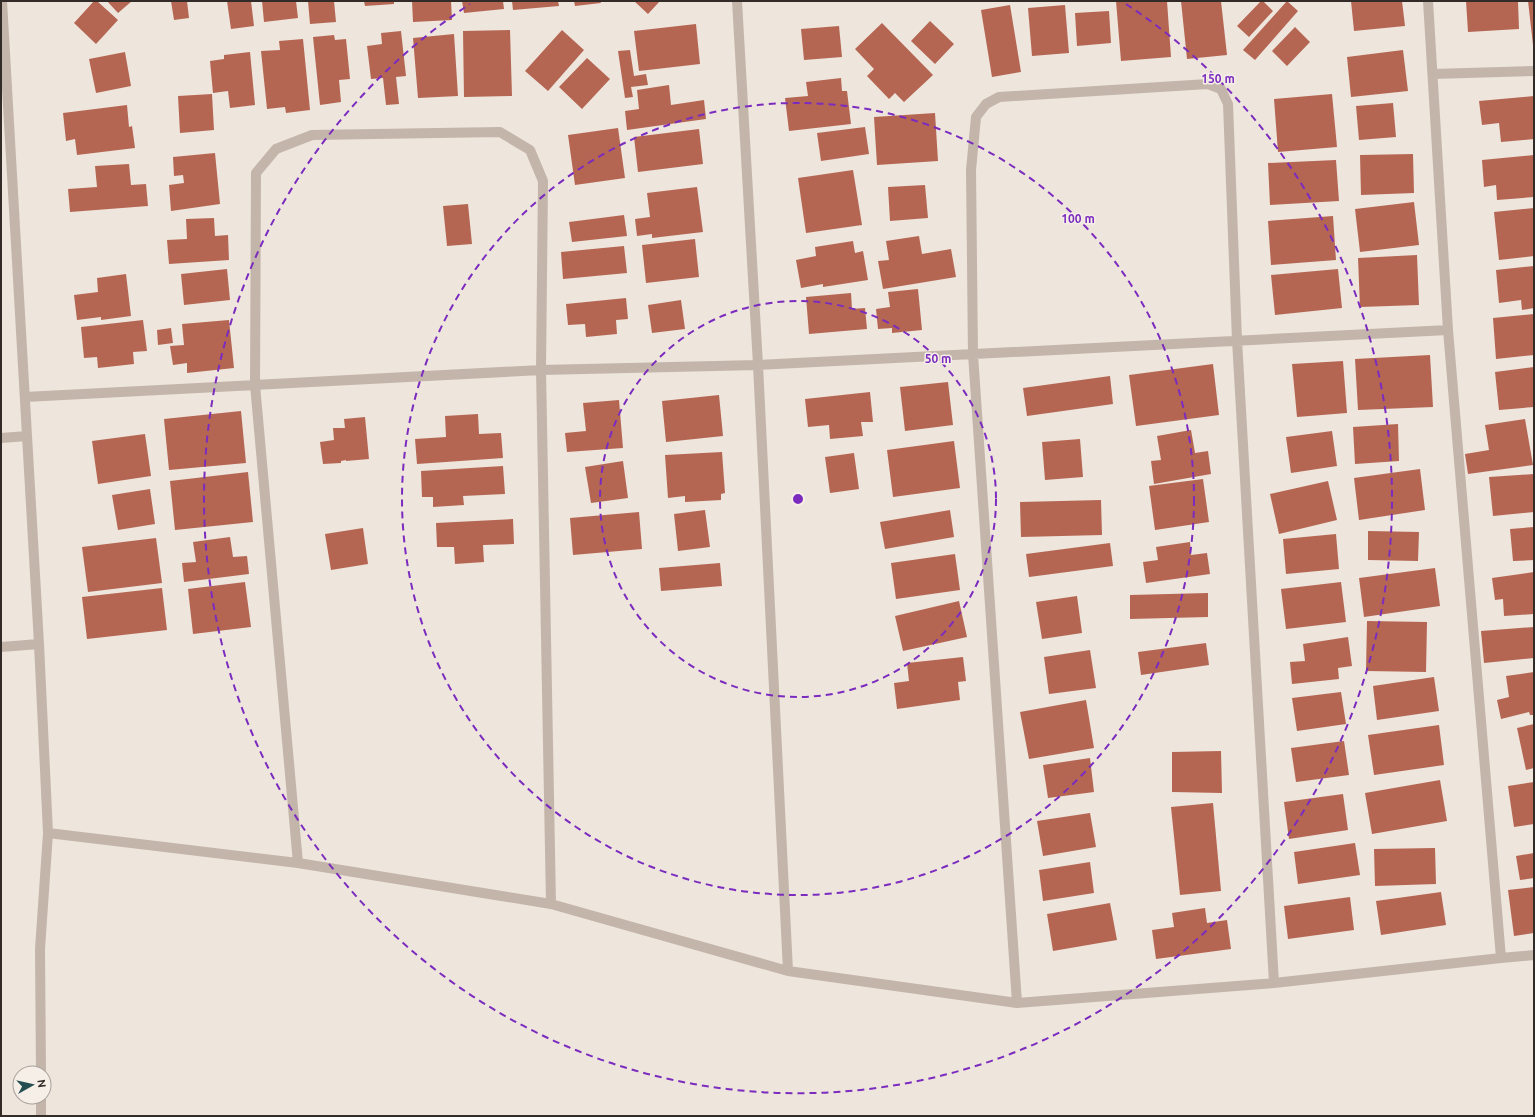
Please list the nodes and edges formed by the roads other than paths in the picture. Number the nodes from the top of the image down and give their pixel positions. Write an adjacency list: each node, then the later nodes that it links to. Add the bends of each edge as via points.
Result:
1 (2, 1): 12 (street)
2 (737, 1): 9 (street)
3 (1428, 1): 5 (street)
4 (1534, 71): 5 (street)
5 (1433, 74): 6 (street)
6 (1448, 330): 7 (street); 21 (street)
7 (1237, 340): 8 (street); 8 (street, via 1228,104 1221,89 1208,84 999,97 986,104 976,117 971,170); 23 (street)
8 (973, 354): 9 (street); 24 (street)
9 (758, 365): 10 (street); 22 (street)
10 (541, 370): 11 (street); 11 (street, via 543,181 530,150 500,132 312,135 276,149 256,172); 19 (street)
11 (255, 385): 12 (street); 18 (street)
12 (25, 397): 13 (street)
13 (27, 436): 14 (street); 15 (street)
14 (1, 438)
15 (39, 644): 16 (street); 17 (street)
16 (1, 647)
17 (48, 833): 18 (street); 25 (street, via 40,949)
18 (298, 862): 19 (street)
19 (551, 904): 22 (street)
20 (1534, 955): 21 (street)
21 (1501, 958): 23 (street)
22 (788, 971): 24 (street)
23 (1274, 983): 24 (street)
24 (1017, 1003)
25 (41, 1065)
26 (41, 1105): 27 (street)
27 (41, 1116)

